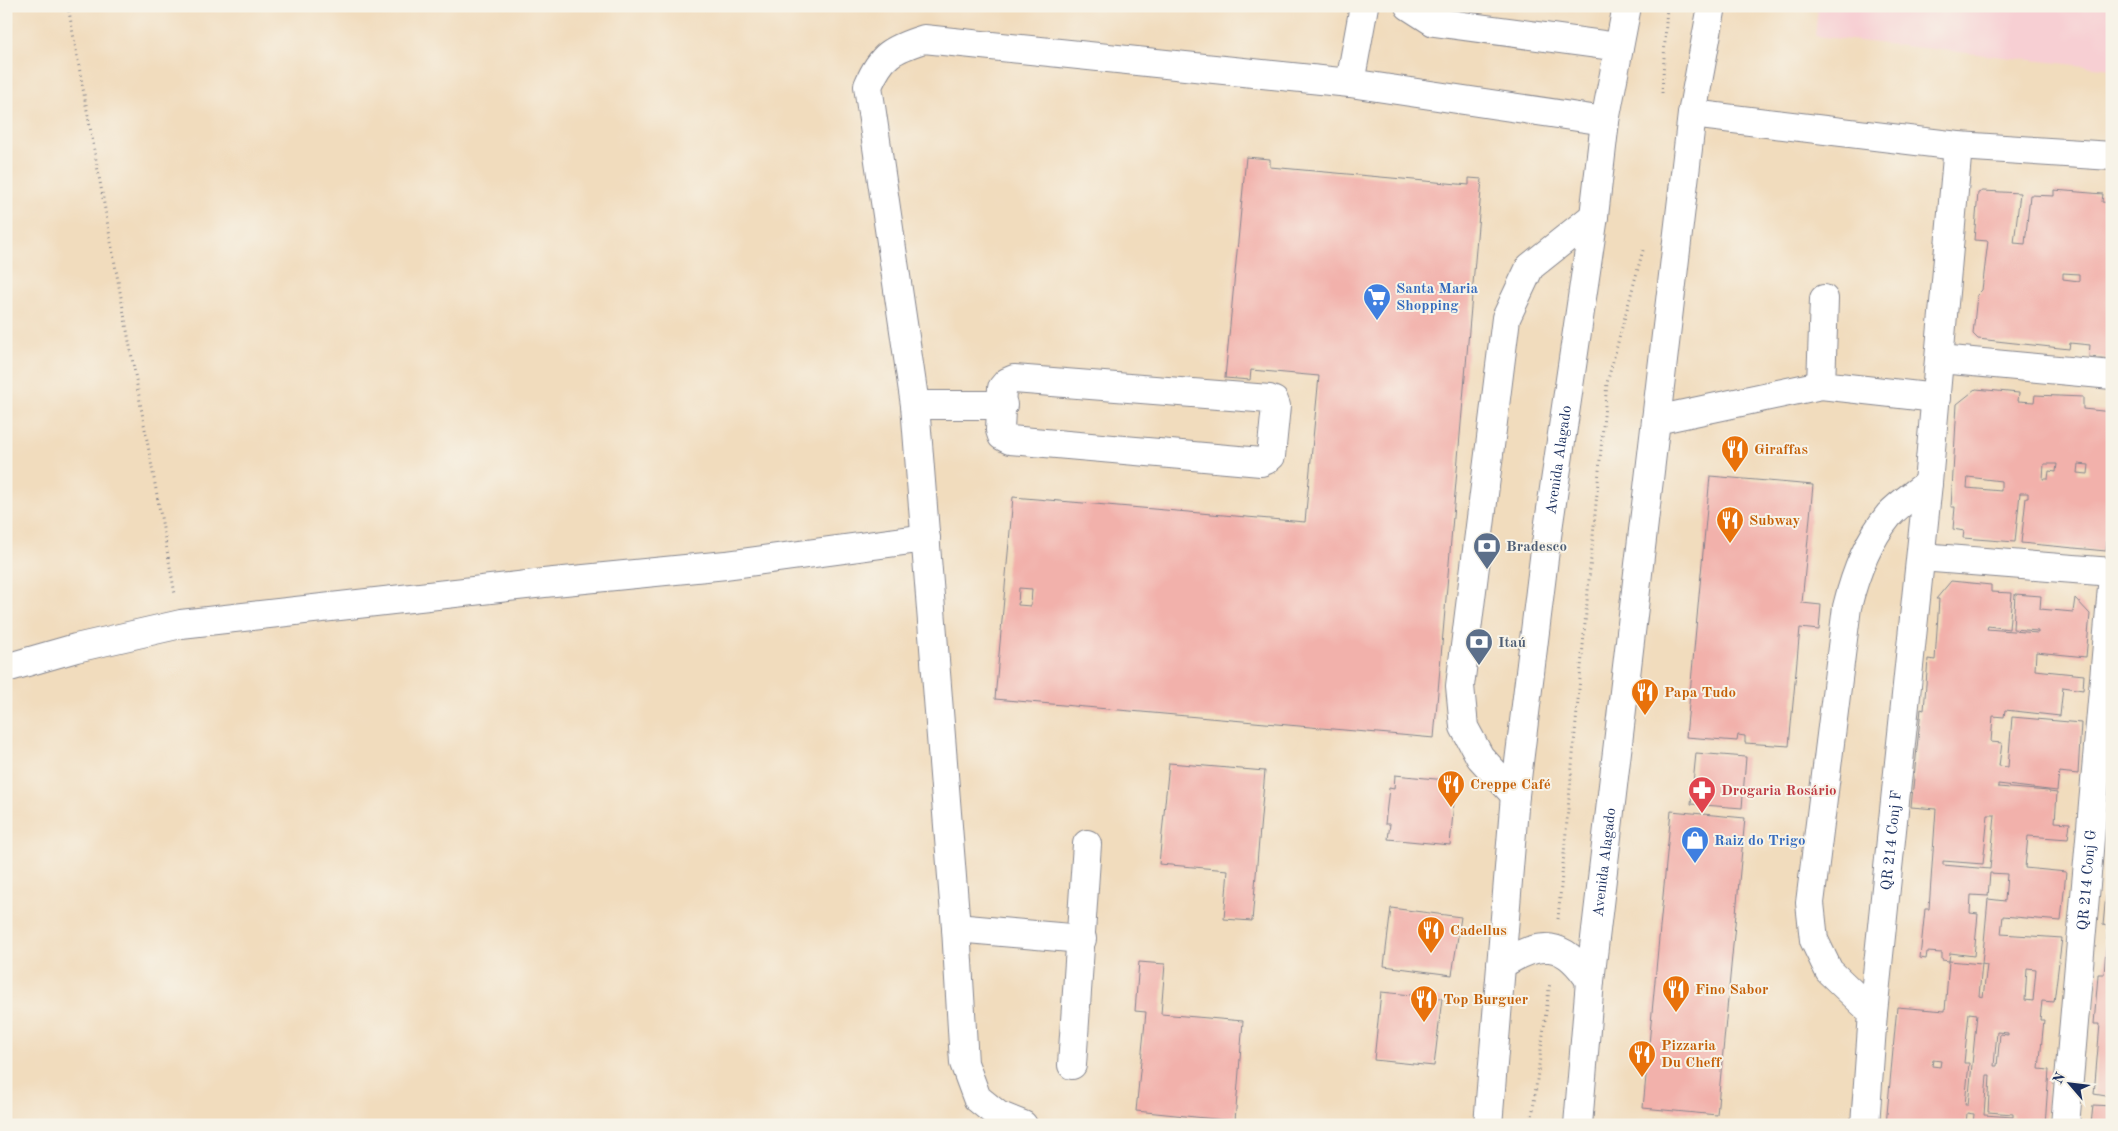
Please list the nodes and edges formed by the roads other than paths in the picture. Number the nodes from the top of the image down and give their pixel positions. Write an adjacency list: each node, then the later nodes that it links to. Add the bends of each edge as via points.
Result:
1 (1364, 6): 6 (street)
2 (1409, 6): 5 (street, via 1434,22)
3 (1627, 6): 5 (street, Avenida Alagado)
4 (1712, 6): 7 (street, Avenida Alagado)
5 (1619, 47): 8 (street, Avenida Alagado)
6 (1350, 82): 8 (street); 17 (street, via 924,39 899,47 876,67 868,86)
7 (1692, 114): 9 (street); 19 (street, Avenida Alagado)
8 (1605, 121): 11 (street, Avenida Alagado)
9 (1958, 146): 10 (street); 13 (street, QR 214 Conj F)
10 (2112, 156)
11 (1594, 216): 26 (street, Avenida Alagado, via 1545,550); 26 (street, via 1530,268 1506,318 1460,686 1464,728 1480,757)
12 (1824, 299): 15 (street)
13 (1940, 359): 14 (street); 16 (street, QR 214 Conj F)
14 (2112, 374)
15 (1821, 385): 16 (street); 19 (street)
16 (1936, 398): 20 (street, QR 214 Conj F)
17 (916, 405): 18 (street); 21 (street)
18 (1003, 405): 18 (street, via 1000,430 1002,436 1010,440 1261,462 1271,456 1276,406 1269,399 1014,379 1002,388)
19 (1656, 420): 31 (street, Avenida Alagado)
20 (1928, 483): 22 (street, QR 214 Conj F); 32 (street, via 1890,515 1868,546 1855,576 1847,607 1810,903 1814,940 1829,971)
21 (926, 538): 25 (street, via 726,565 544,582 181,624); 28 (street)
22 (1921, 557): 23 (street); 32 (street, QR 214 Conj F)
23 (2112, 572)
24 (2112, 587): 38 (street, QR 214 Conj G)
25 (6, 668)
26 (1515, 795): 30 (street, Avenida Alagado)
27 (1087, 844): 29 (street)
28 (956, 928): 29 (street); 34 (street, via 964,1063 977,1098 998,1115)
29 (1082, 939): 33 (street)
30 (1501, 965): 31 (street, via 1521,952 1542,948 1555,950 1579,963); 35 (street, Avenida Alagado)
31 (1590, 981): 36 (street, Avenida Alagado)
32 (1873, 1012): 37 (street, QR 214 Conj F)
33 (1072, 1064)
34 (1023, 1125)
35 (1488, 1125)
36 (1578, 1125)
37 (1865, 1125)
38 (2065, 1125)

